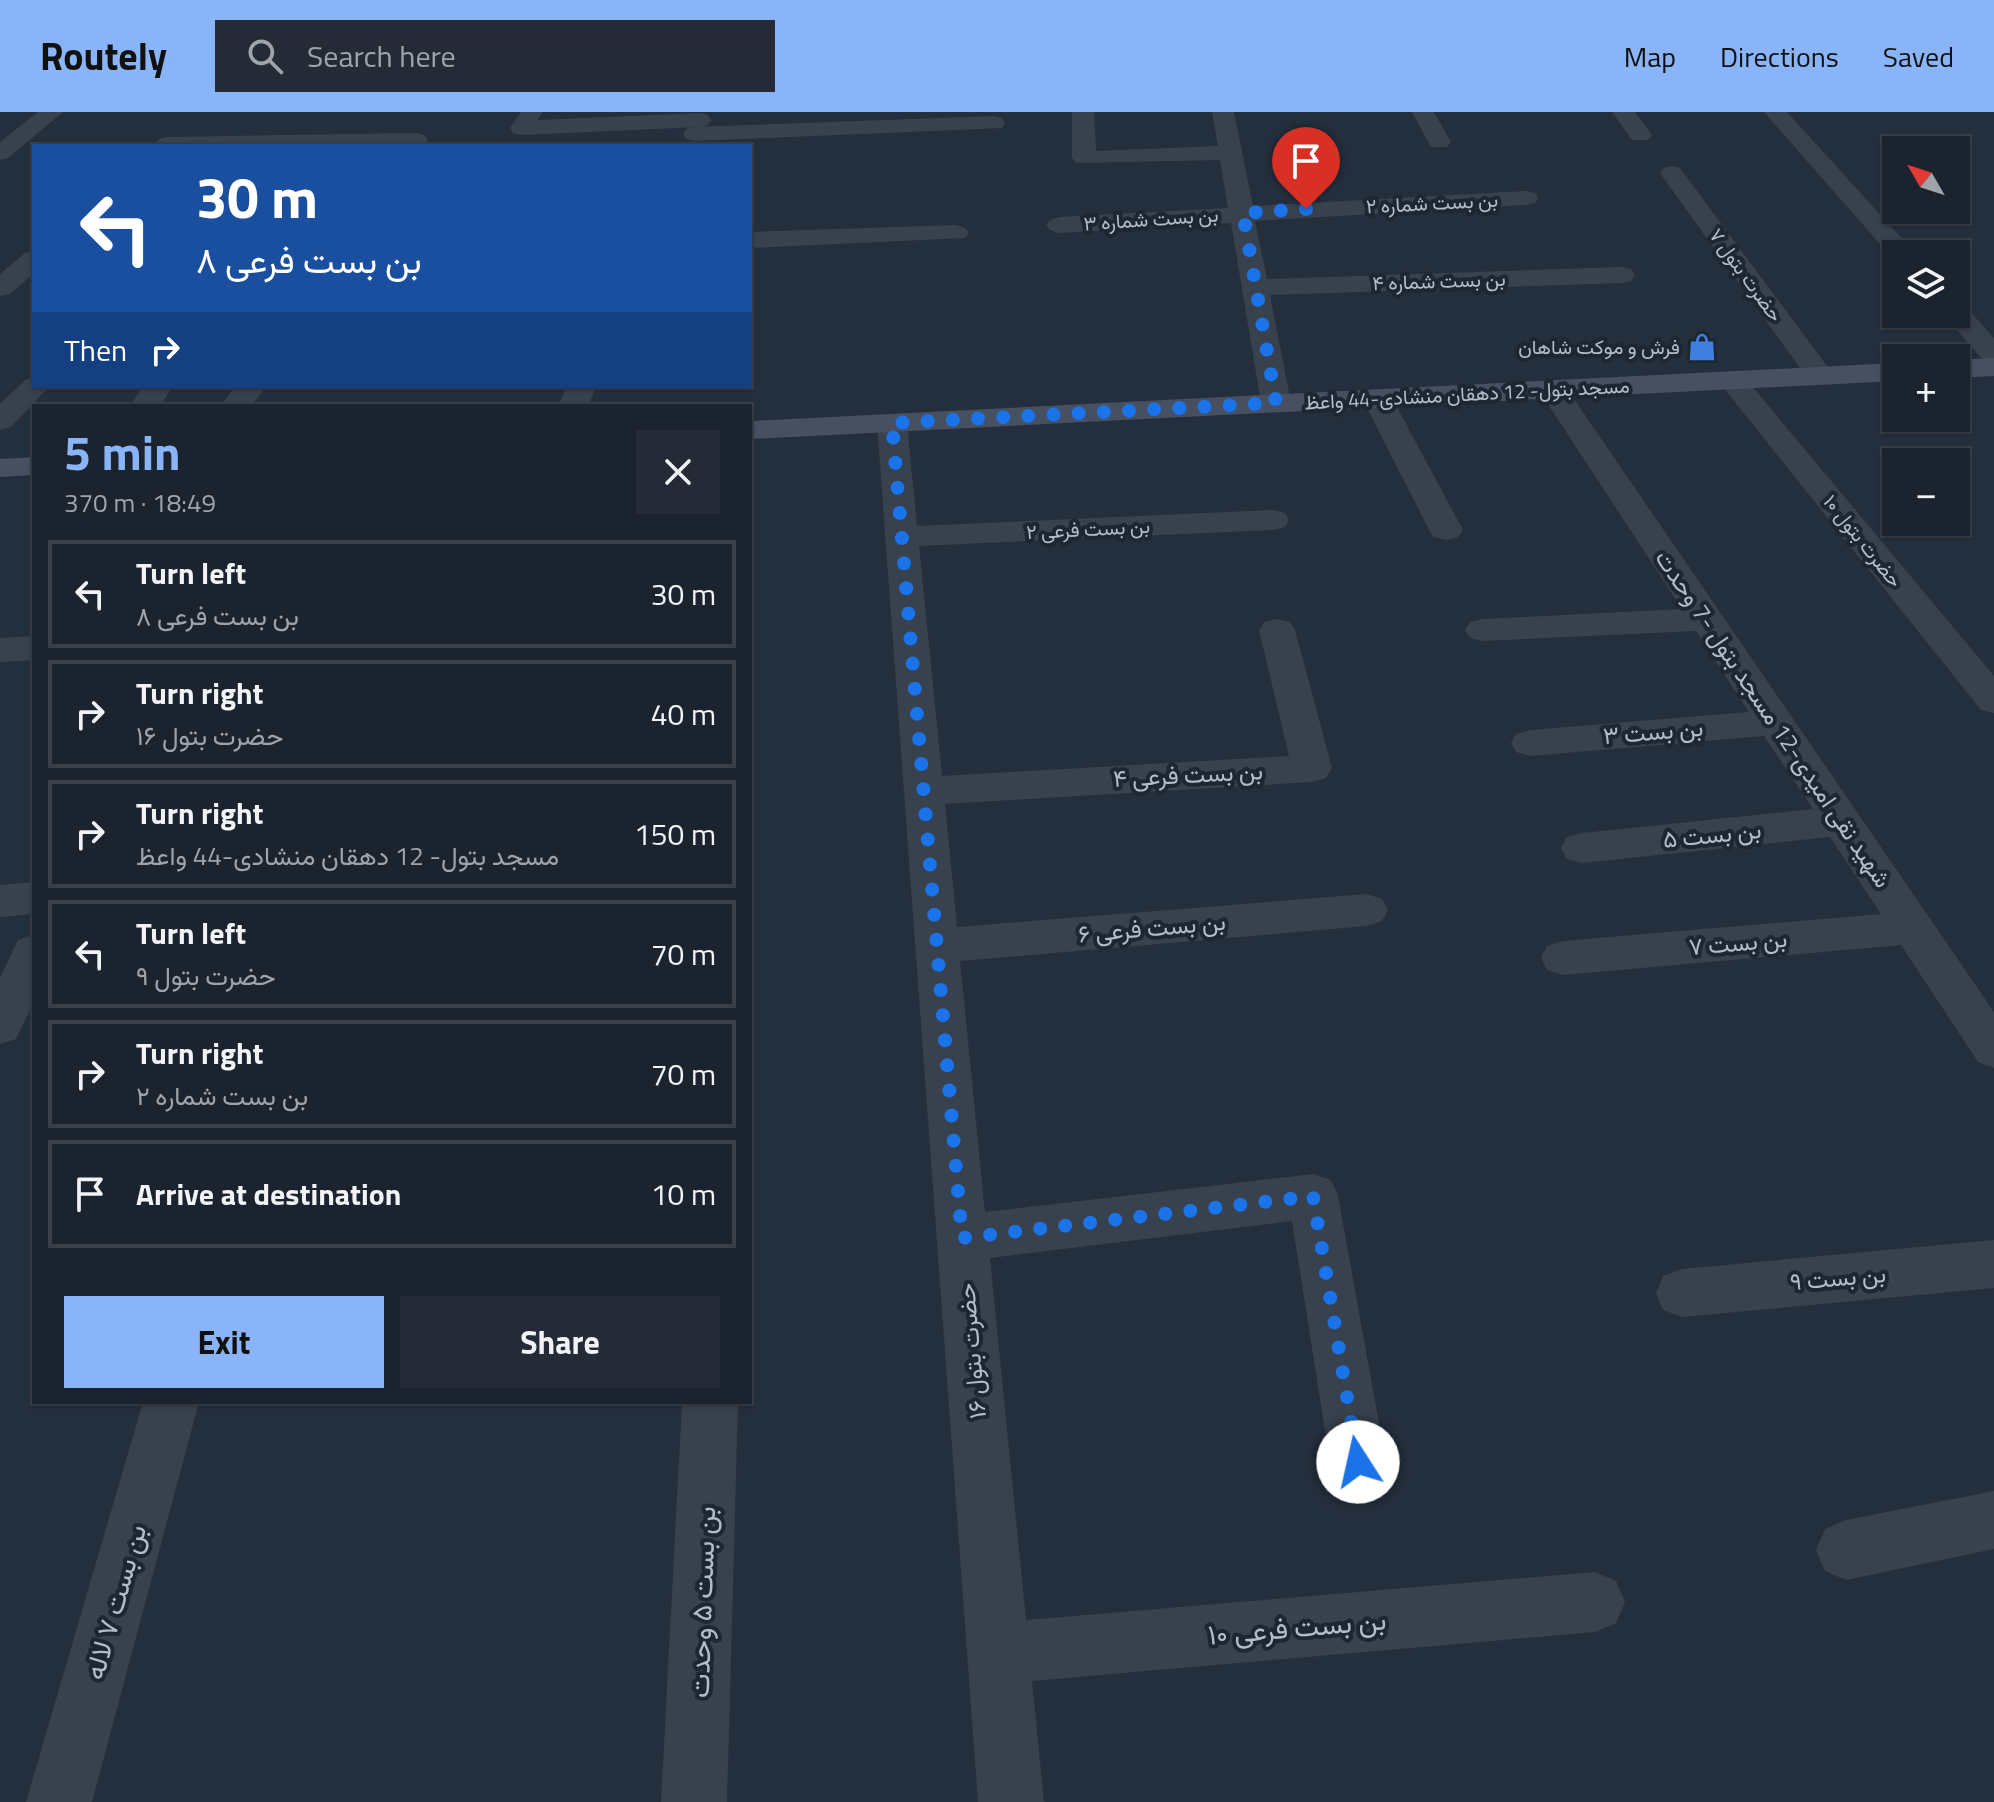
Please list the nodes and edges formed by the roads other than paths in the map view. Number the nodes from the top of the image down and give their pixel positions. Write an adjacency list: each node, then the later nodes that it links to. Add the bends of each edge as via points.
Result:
1 (52, 112): 16 (street)
2 (532, 112): 10 (street, via 521,128)
3 (1083, 112): 17 (street, via 1084,158)
4 (1223, 112): 17 (street)
5 (1423, 112): 13 (street)
6 (1623, 112): 11 (street)
7 (1775, 112): 24 (street)
8 (191, 123): 14 (street)
9 (994, 123): 10 (street)
10 (697, 128)
11 (1640, 135)
12 (416, 140): 15 (street)
13 (1439, 142)
14 (167, 144)
15 (216, 144)
16 (0, 153)
17 (1231, 153): 20 (street)
18 (1672, 173): 34 (street, حضرت بتول ۷)
19 (1526, 198): 20 (street, بن بست شماره ۲)
20 (1243, 213): 21 (street, بن بست شماره ۳); 27 (street)
21 (1059, 225)
22 (956, 233): 23 (street)
23 (752, 240)
24 (1890, 240)
25 (32, 261): 28 (street)
26 (1622, 275): 27 (street, بن بست شماره ۴)
27 (1257, 287): 40 (street)
28 (0, 288)
29 (1970, 328): 30 (street)
30 (1994, 355)
31 (1994, 367): 32 (street)
32 (1970, 368)
33 (1882, 373): 34 (street, مسجد بتول- 12 دهقان منشادی-44 واعظ)
34 (1820, 376): 35 (street, مسجد بتول- 12 دهقان منشادی-44 واعظ)
35 (1732, 380): 38 (street, مسجد بتول- 12 دهقان منشادی-44 واعظ); 55 (street, حضرت بتول ۱۰)
36 (33, 388): 42 (street)
37 (250, 388): 41 (street)
38 (1553, 389): 39 (street, مسجد بتول- 12 دهقان منشادی-44 واعظ); 50 (street, شهید نقی امیدی-12 مسجد بتول -7 وحدت)
39 (1377, 398): 40 (street, مسجد بتول- 12 دهقان منشادی-44 واعظ); 48 (street)
40 (1276, 403): 43 (street, مسجد بتول- 12 دهقان منشادی-44 واعظ)
41 (237, 404)
42 (0, 421)
43 (892, 423): 44 (street, مسجد بتول- 12 دهقان منشادی-44 واعظ); 49 (street, حضرت بتول ۱۶)
44 (752, 430)
45 (32, 466): 46 (street)
46 (0, 468)
47 (1273, 520): 49 (street, بن بست فرعی ۲)
48 (1446, 530)
49 (902, 537): 58 (street, حضرت بتول ۱۶)
50 (1706, 619): 52 (street); 56 (street, شهید نقی امیدی-12 مسجد بتول -7 وحدت)
51 (1277, 630): 58 (street, بن بست فرعی ۴, via 1312,768)
52 (1483, 630)
53 (32, 648): 54 (street)
54 (0, 650)
55 (1994, 701)
56 (1776, 722): 57 (street, بن بست ۳); 59 (street, شهید نقی امیدی-12 مسجد بتول -7 وحدت)
57 (1530, 743)
58 (924, 791): 65 (street, حضرت بتول ۱۶)
59 (1841, 821): 60 (street, بن بست ۵); 64 (street, شهید نقی امیدی-12 مسجد بتول -7 وحدت)
60 (1582, 848)
61 (32, 898): 62 (street)
62 (0, 901)
63 (1367, 910): 65 (street, بن بست فرعی ۶)
64 (1912, 928): 67 (street, بن بست ۷); 68 (street, شهید نقی امیدی-12 مسجد بتول -7 وحدت)
65 (937, 946): 70 (street, حضرت بتول ۱۶)
66 (32, 956): 69 (street)
67 (1563, 958)
68 (1986, 1025)
69 (0, 1026)
70 (962, 1238): 75 (street, via 1313,1196); 79 (street, حضرت بتول ۱۶)
71 (1994, 1264): 72 (street, بن بست ۹)
72 (1682, 1293)
73 (170, 1404): 80 (street, بن بست ۷ لاله)
74 (710, 1404): 81 (street, بن بست ۵ وحدت)
75 (1358, 1462)
76 (1994, 1520): 77 (street)
77 (1846, 1550)
78 (1595, 1602): 79 (street, بن بست فرعی ۱۰)
79 (998, 1653): 82 (street, حضرت بتول ۱۶)
80 (59, 1802)
81 (694, 1802)
82 (1011, 1802)

